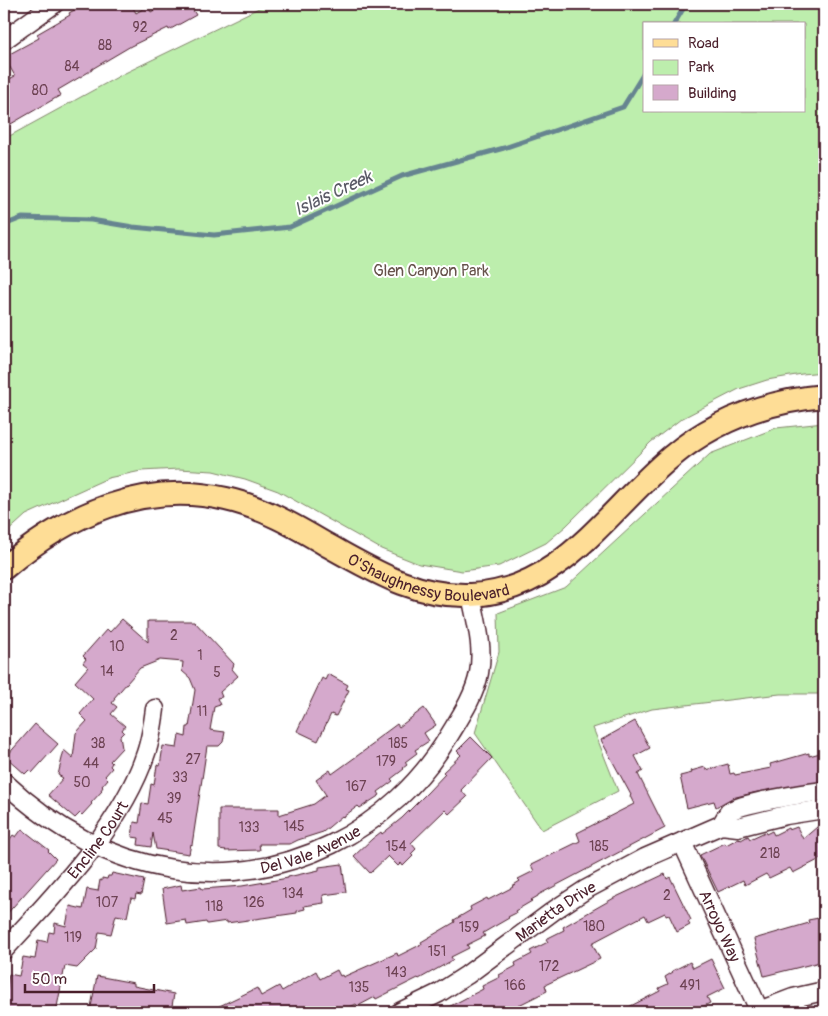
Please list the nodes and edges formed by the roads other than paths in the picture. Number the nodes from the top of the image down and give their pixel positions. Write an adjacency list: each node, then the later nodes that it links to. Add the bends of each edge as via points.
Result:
1 (54, 4): 2 (street)
2 (4, 40)
3 (824, 396): 5 (main road, O'Shaughnessy Boulevard, via 770,405 719,425 673,455 577,549 551,569 512,587)
4 (4, 568): 5 (main road, O'Shaughnessy Boulevard, via 52,531 84,515 136,499 192,494 227,499 276,517 404,585 437,593)
5 (471, 595): 12 (street, Del Vale Avenue, via 481,661 479,676 460,718 443,747 404,794 350,836 294,860 232,871 172,869)
6 (155, 709): 12 (street, Encline Court, via 138,774 116,815)
7 (4, 782): 12 (street, Del Vale Avenue, via 40,814)
8 (824, 791): 10 (street, Marietta Drive, via 745,806 730,812)
9 (824, 809): 10 (street, Marietta Drive, via 738,827)
10 (721, 826): 11 (street, Marietta Drive)
11 (682, 842): 15 (street, Arroyo Way); 16 (street, Marietta Drive, via 585,890 467,975)
12 (94, 845): 13 (street, Encline Court)
13 (4, 950)
14 (824, 990): 15 (street)
15 (757, 1011)
16 (400, 1012)

